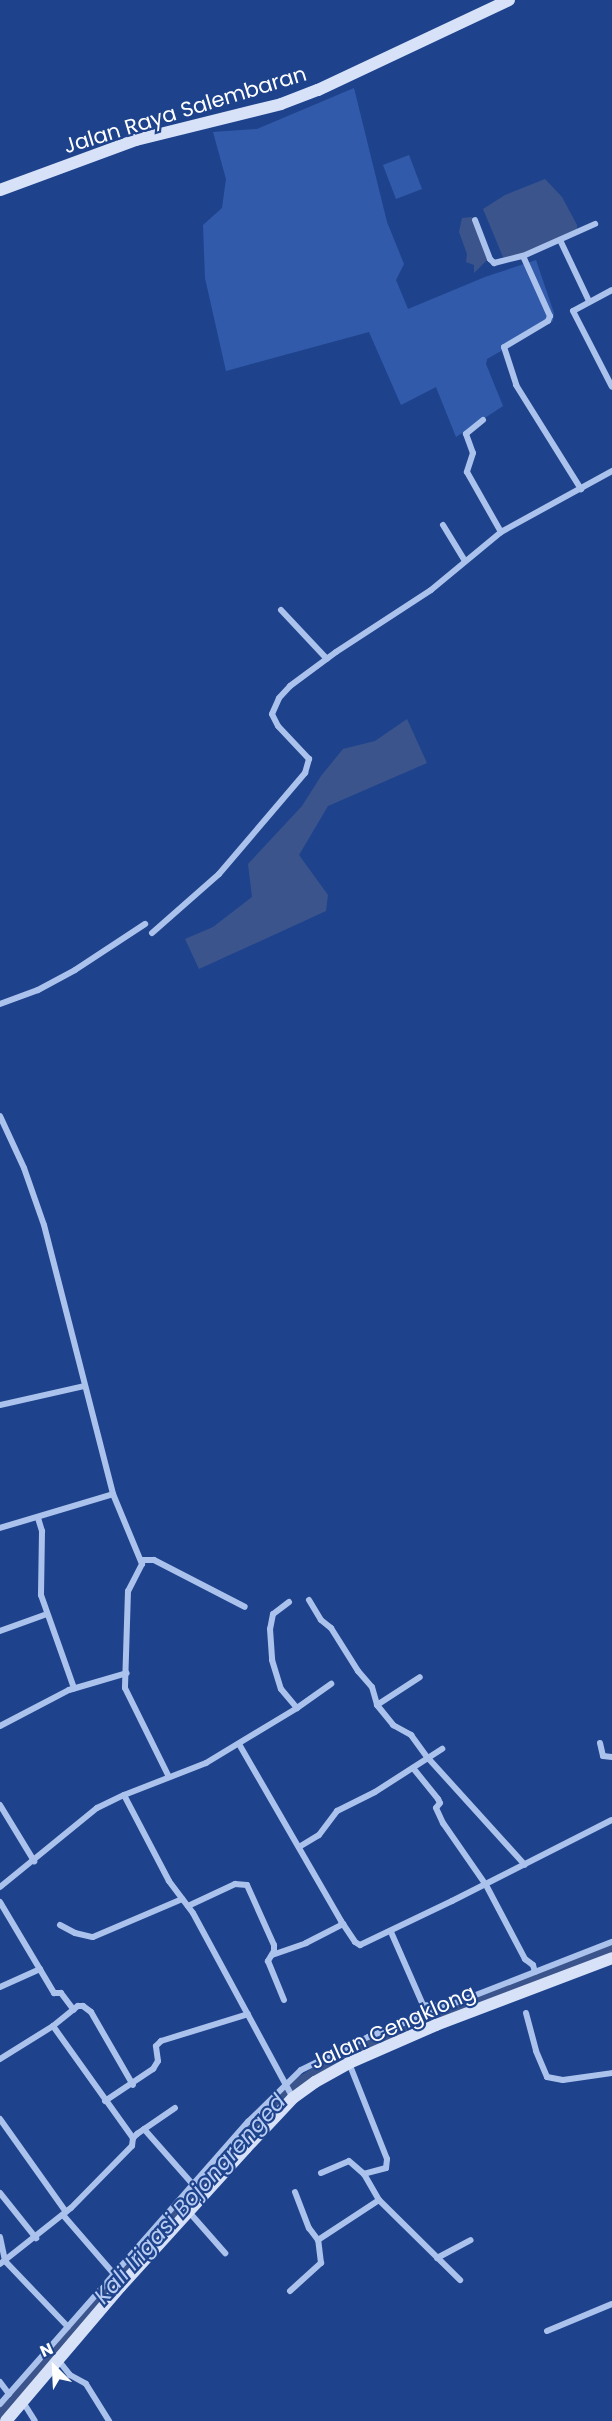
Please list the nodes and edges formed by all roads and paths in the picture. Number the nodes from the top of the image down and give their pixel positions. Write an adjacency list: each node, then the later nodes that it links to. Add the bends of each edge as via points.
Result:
1 (509, 0): 2 (main road, Jalan Raya Salembaran, via 281,104 136,140)
2 (0, 190)
3 (475, 220): 6 (street, via 494,263)
4 (595, 224): 5 (street)
5 (560, 240): 6 (street); 8 (street)
6 (523, 256): 12 (street, via 550,316 548,321 504,347 516,385)
7 (612, 290): 8 (street)
8 (589, 301): 9 (street, via 573,311)
9 (612, 387)
10 (483, 420): 14 (street, via 466,434 473,453 467,471)
11 (612, 471): 12 (street)
12 (581, 489): 14 (street)
13 (442, 525): 15 (street)
14 (501, 532): 15 (street)
15 (465, 561): 17 (street, via 431,590)
16 (281, 610): 17 (street)
17 (327, 659): 19 (street, via 290,686 272,714 309,759 298,785 219,874)
18 (145, 924): 20 (street, via 66,975)
19 (152, 933)
20 (0, 1004)
21 (0, 1116): 22 (street, via 44,1225)
22 (84, 1386): 23 (street); 24 (street)
23 (0, 1405)
24 (113, 1494): 25 (street); 27 (street)
25 (38, 1518): 26 (street); 31 (street, via 42,1531 42,1595)
26 (0, 1528)
27 (141, 1560): 30 (street, via 154,1560); 33 (street, via 141,1568 128,1590)
28 (309, 1600): 37 (street, via 372,1687)
29 (289, 1602): 38 (street, via 274,1613 270,1635 277,1679)
30 (245, 1607)
31 (47, 1614): 32 (street); 36 (street)
32 (0, 1631)
33 (127, 1673): 36 (street); 46 (street, via 126,1692)
34 (420, 1677): 37 (street)
35 (331, 1684): 38 (street)
36 (74, 1688): 39 (street)
37 (377, 1706): 44 (street, via 395,1727 411,1735)
38 (297, 1708): 41 (street)
39 (0, 1726)
40 (600, 1743): 43 (street, via 603,1756)
41 (239, 1744): 46 (street, via 206,1763); 50 (street)
42 (442, 1749): 44 (street)
43 (612, 1757)
44 (428, 1758): 45 (street); 52 (street)
45 (413, 1768): 50 (street, via 338,1811 319,1835); 53 (street, via 437,1798 440,1803 436,1808 443,1823)
46 (169, 1777): 47 (street)
47 (124, 1795): 51 (street, via 97,1808); 55 (street)
48 (0, 1805): 51 (street)
49 (612, 1820): 52 (street)
50 (299, 1847): 58 (street)
51 (34, 1861): 54 (street)
52 (525, 1865): 53 (street)
53 (486, 1885): 60 (street); 66 (street, via 525,1959)
54 (0, 1887)
55 (182, 1899): 57 (street); 59 (street, via 93,1937)
56 (0, 1902): 64 (street)
57 (188, 1906): 62 (street, via 235,1884 244,1884 251,1891 274,1945); 73 (street)
58 (343, 1924): 60 (street, via 360,1944); 62 (street)
59 (60, 1925)
60 (391, 1932): 70 (street, via 423,2005)
61 (612, 1942): 65 (street)
62 (272, 1955): 69 (street, via 268,1962)
63 (612, 1958): 65 (main road, Jalan Cengklong)
64 (40, 1969): 68 (street); 71 (street, via 54,1993 61,1994)
65 (557, 1971): 66 (street); 67 (main road, Jalan Cengklong)
66 (536, 1972): 67 (street)
67 (529, 1983): 70 (street); 76 (main road, Jalan Cengklong)
68 (0, 1987)
69 (284, 2000)
70 (453, 2004): 79 (street, via 301,2070)
71 (74, 2010): 74 (street); 78 (street, via 83,2006 91,2012)
72 (526, 2013): 77 (street, via 547,2077 562,2080)
73 (248, 2014): 78 (street, via 161,2041 156,2046 157,2064); 79 (street)
74 (53, 2026): 75 (street); 80 (street)
75 (0, 2059)
76 (349, 2063): 79 (main road, Jalan Cengklong); 86 (street, via 387,2159 386,2168)
77 (612, 2073)
78 (133, 2085): 80 (street)
79 (289, 2091): 87 (street); 90 (main road, Jalan Cengklong)
80 (105, 2101): 84 (street)
81 (175, 2108): 83 (street)
82 (0, 2120): 93 (street)
83 (144, 2129): 84 (street); 87 (street)
84 (133, 2138): 93 (street, via 132,2146)
85 (321, 2173): 86 (street, via 349,2161)
86 (364, 2174): 91 (street)
87 (192, 2186): 90 (street); 94 (street)
88 (295, 2192): 98 (street)
89 (0, 2193): 96 (street)
90 (201, 2194): 92 (main road, Jalan Cengklong)
91 (379, 2200): 98 (street); 100 (street)
92 (189, 2212): 94 (main road, Jalan Cengklong); 99 (street)
93 (65, 2214): 96 (street); 103 (street)
94 (163, 2228): 103 (main road, Jalan Cengklong)
95 (0, 2237): 101 (street)
96 (36, 2238): 101 (street)
97 (471, 2240): 100 (street)
98 (318, 2241): 104 (street, via 321,2263)
99 (225, 2253)
100 (437, 2258): 102 (street)
101 (2, 2262): 106 (street)
102 (460, 2280)
103 (115, 2281): 106 (street); 108 (main road, Jalan Cengklong)
104 (290, 2290)
105 (612, 2304): 107 (street)
106 (68, 2327): 108 (street)
107 (547, 2331)
108 (49, 2362): 110 (street); 111 (main road, Jalan Cengklong); 115 (street, via 86,2384)
109 (0, 2382): 110 (street)
110 (9, 2394): 112 (street)
111 (23, 2402): 113 (main road, Jalan Cengklong); 114 (street)
112 (0, 2404)
113 (6, 2421)
114 (35, 2421)
115 (109, 2421)

